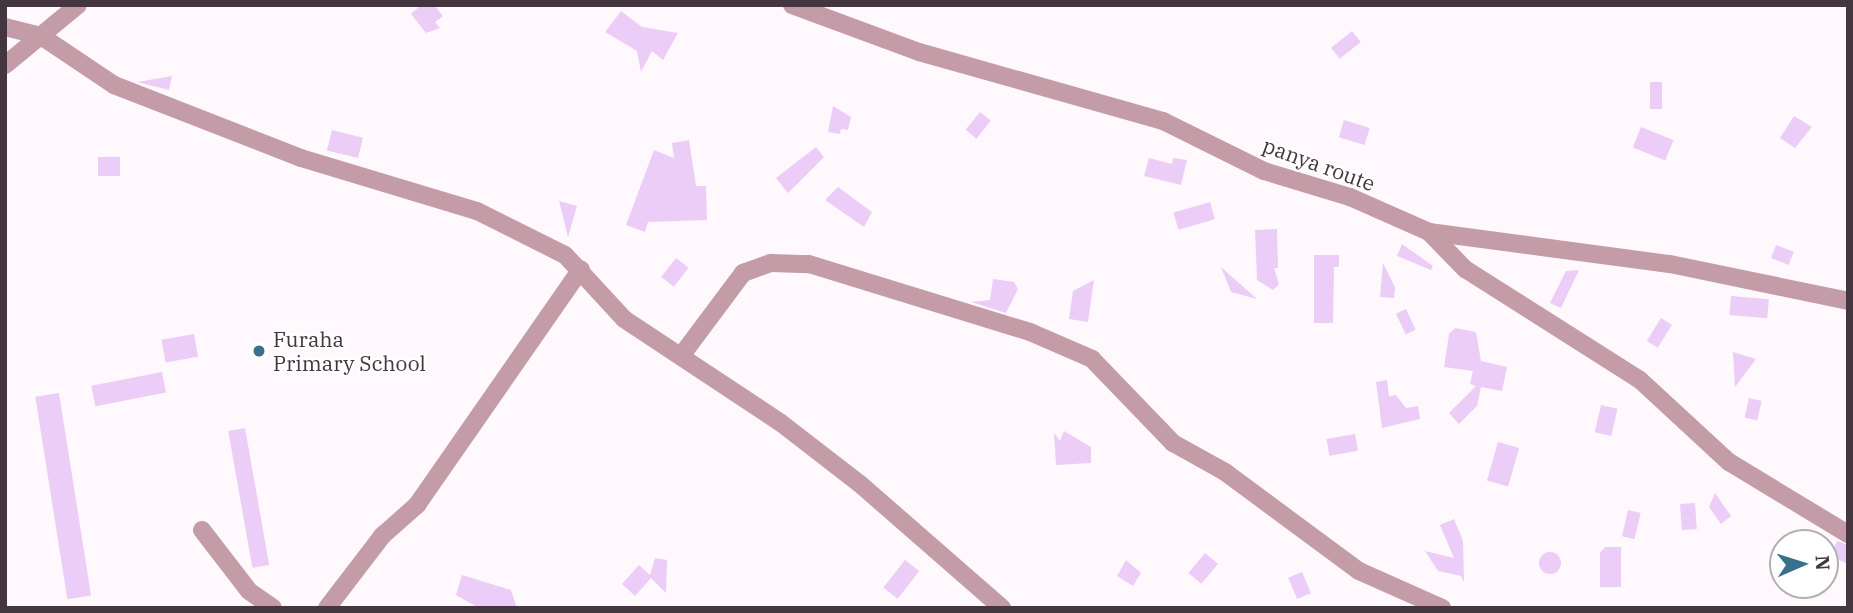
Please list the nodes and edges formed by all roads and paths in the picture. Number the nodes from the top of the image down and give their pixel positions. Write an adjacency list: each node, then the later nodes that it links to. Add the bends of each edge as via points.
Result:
1 (78, 5): 4 (street)
2 (792, 5): 6 (street, panya route, via 919,52 1163,121 1264,171 1350,197)
3 (5, 27): 4 (street)
4 (41, 36): 5 (street); 7 (street, via 114,85 301,158 477,211 531,236)
5 (5, 65)
6 (1429, 232): 8 (street, panya route, via 1670,264); 11 (street, via 1465,269 1640,380 1729,462)
7 (581, 268): 9 (street, via 624,319); 13 (street, via 417,505 382,536)
8 (1848, 301)
9 (681, 356): 14 (street, via 860,484); 15 (street, via 743,273 771,263 809,264 1030,332 1092,359 1173,443 1225,472 1359,570)
10 (202, 530): 12 (street, via 249,591)
11 (1848, 534)
12 (273, 608)
13 (327, 608)
14 (1002, 608)
15 (1442, 608)

